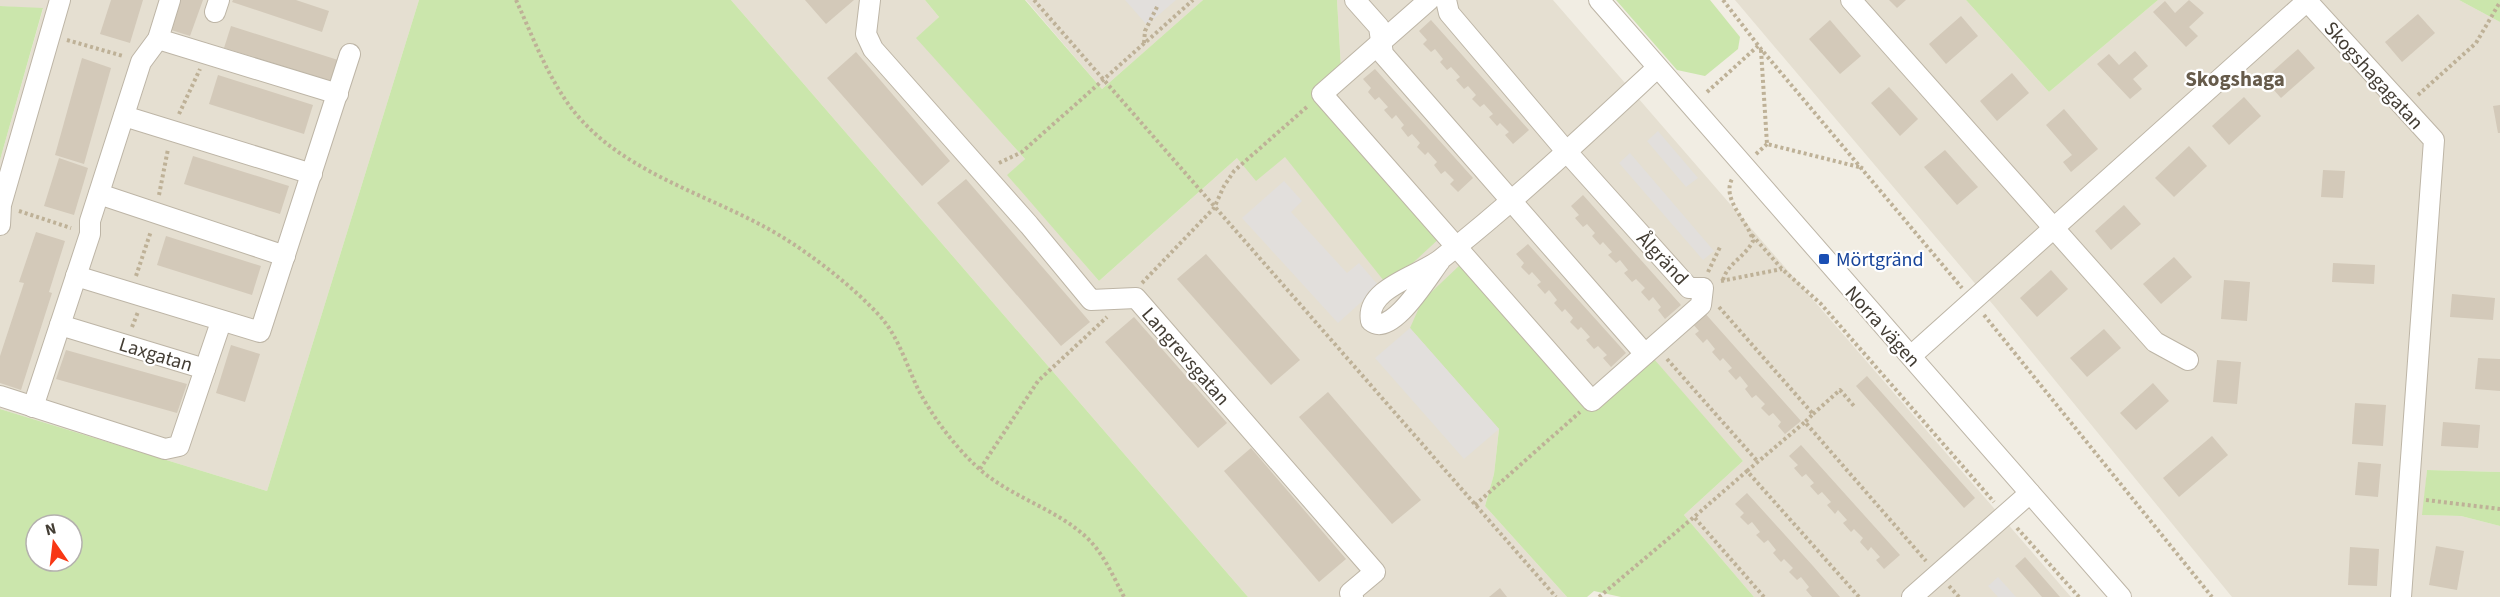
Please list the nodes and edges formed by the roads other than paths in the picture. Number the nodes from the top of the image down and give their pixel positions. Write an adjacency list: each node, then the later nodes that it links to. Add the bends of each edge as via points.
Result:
1 (60, 0): 19 (street)
2 (170, 0): 9 (street)
3 (870, 0): 35 (street, Langrevsgatan, via 866,34 873,49 1091,300 1136,298 1375,572 1350,593)
4 (1355, 0): 10 (street, via 1379,27)
5 (1429, 0): 10 (street)
6 (1446, 0): 15 (street, Ålgränd, via 1449,13)
7 (1599, 0): 12 (street, Norra vägen)
8 (1851, 0): 21 (street)
9 (158, 39): 13 (street); 14 (street, via 141,62)
10 (1382, 42): 18 (street, via 1383,54); 22 (street, via 1322,94)
11 (351, 54): 13 (street)
12 (1657, 68): 15 (street); 29 (street, Norra vägen)
13 (338, 94): 16 (street)
14 (124, 116): 16 (street); 17 (street)
15 (1566, 151): 18 (street); 28 (street, Ålgränd, via 1689,288 1703,288 1701,305)
16 (312, 174): 23 (street)
17 (99, 194): 23 (street); 25 (street)
18 (1511, 199): 22 (street); 28 (street)
19 (1, 205): 20 (street)
20 (0, 225)
21 (2055, 228): 29 (street, Skogshagagatan); 30 (street, via 2155,342); 38 (street, Skogshagagatan, via 2307,1 2434,140)
22 (1456, 247): 24 (street); 28 (street, Ålgränd, via 1592,401)
23 (285, 256): 26 (street, via 260,332)
24 (1440, 261)
25 (76, 276): 26 (street); 27 (street)
26 (221, 322): 31 (street, Laxgatan)
27 (60, 325): 31 (street, Laxgatan); 33 (street)
28 (1650, 349)
29 (1911, 356): 34 (street, Norra vägen)
30 (2188, 360)
31 (205, 369): 33 (street, via 179,446 173,449)
32 (0, 396): 33 (street)
33 (33, 407)
34 (2030, 493): 36 (street); 37 (street, Norra vägen)
35 (1353, 597)
36 (1912, 597)
37 (2121, 597)
38 (2401, 597)

